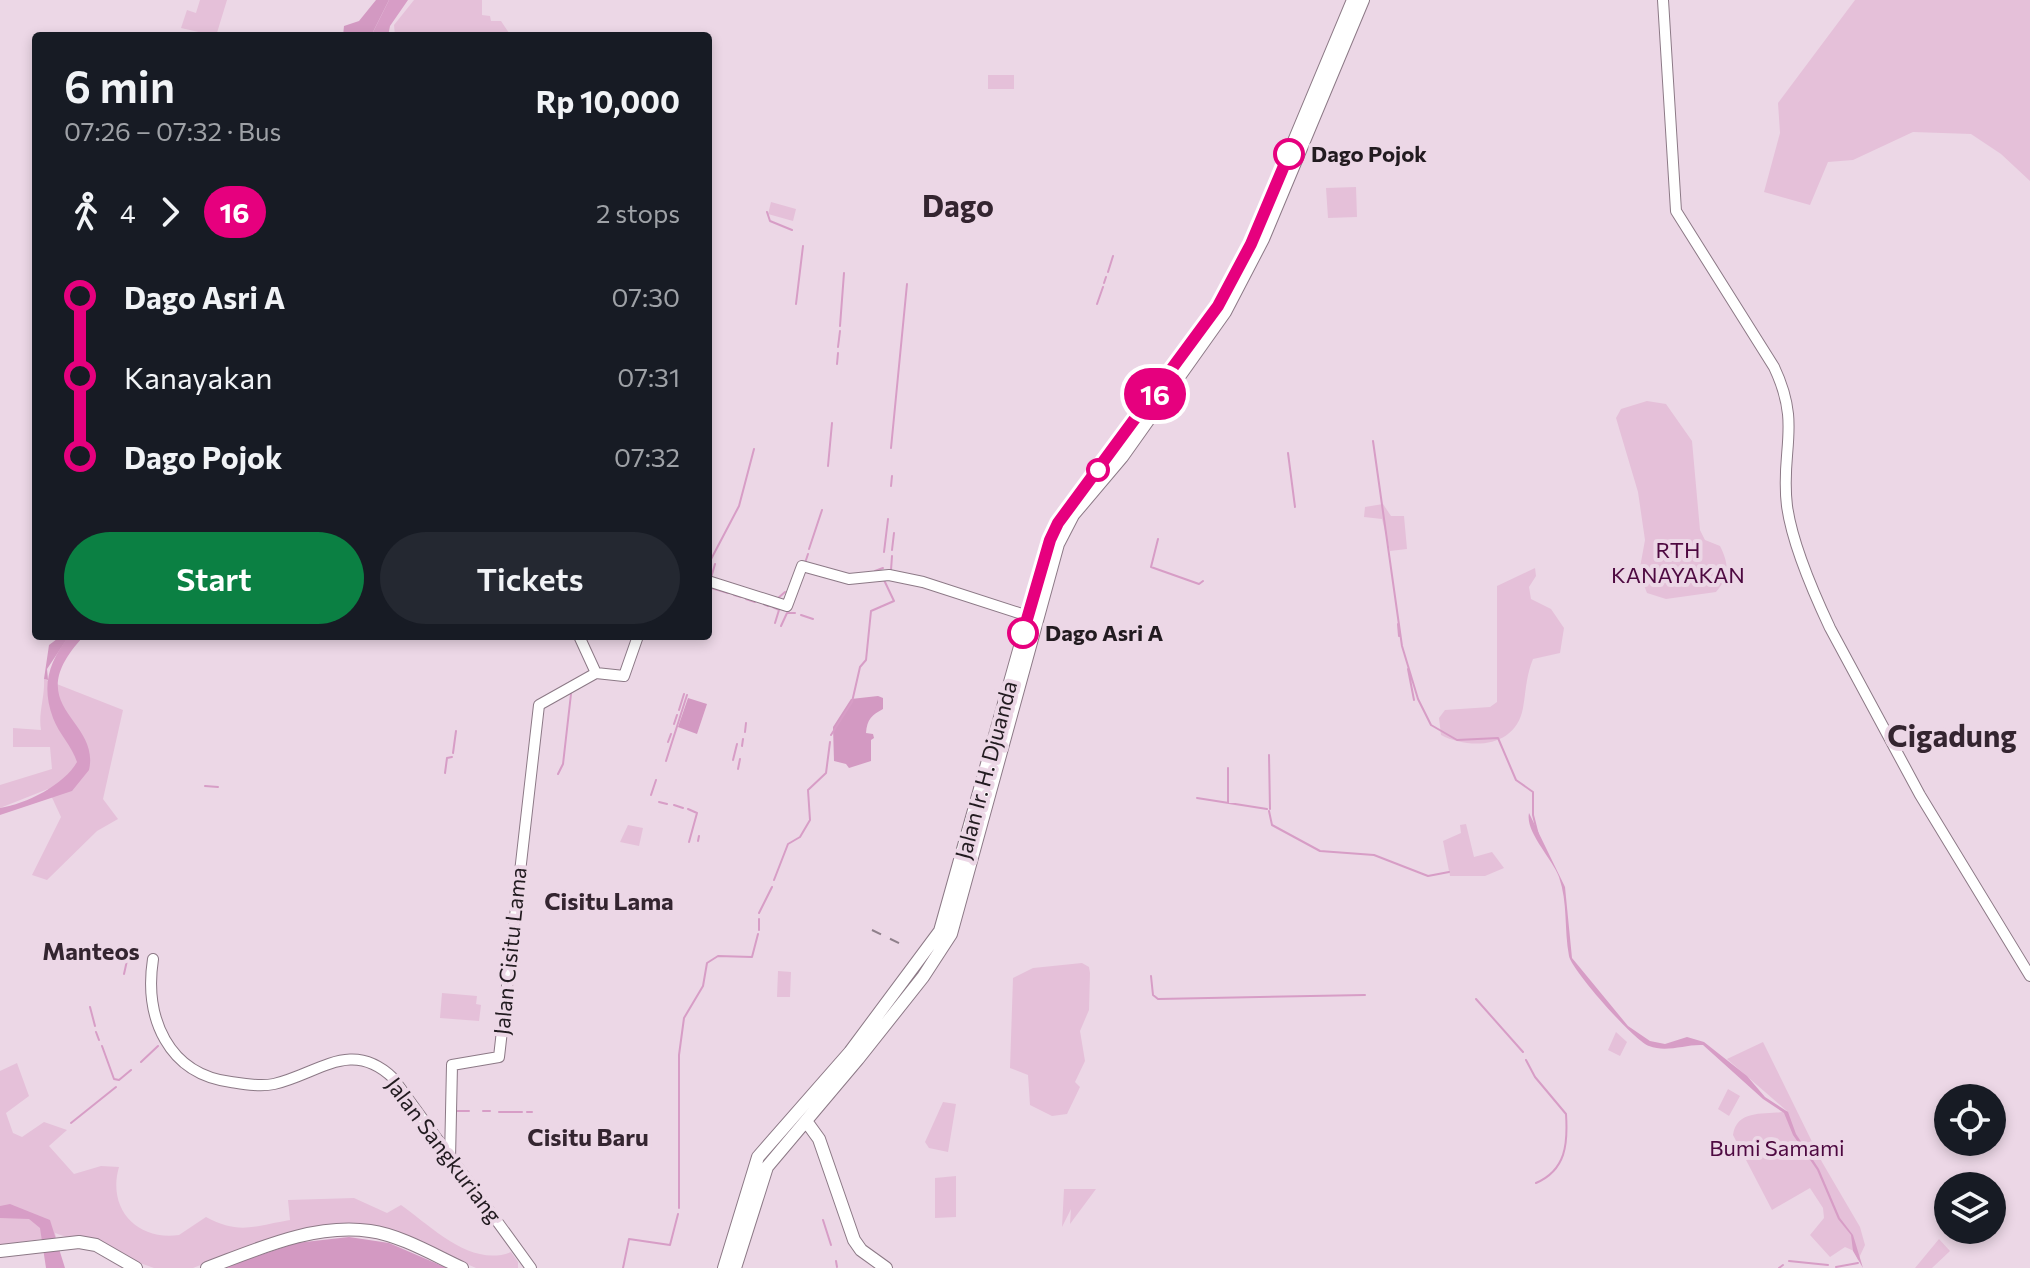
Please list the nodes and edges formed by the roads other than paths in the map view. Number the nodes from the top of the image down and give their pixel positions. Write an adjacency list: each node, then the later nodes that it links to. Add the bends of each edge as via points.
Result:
1 (1353, 0): 4 (main road, Jalan Ir. H. Djuanda, via 1230,285 1066,511)
2 (1363, 0): 4 (main road, Jalan Ir. H. Djuanda, via 1263,239 1225,312)
3 (1663, 0): 12 (street, via 1676,211 1786,394 1791,420 1787,508 1819,600 1920,795)
4 (1054, 542): 6 (main road, Jalan Ir. H. Djuanda); 10 (main road, Jalan Ir. H. Djuanda)
5 (712, 582): 6 (street, via 787,606 802,566 849,579 889,575)
6 (1028, 613): 10 (main road, Jalan Ir. H. Djuanda)
7 (581, 640): 9 (street)
8 (637, 640): 9 (street, via 624,676)
9 (596, 673): 15 (street, Jalan Cisitu Lama, via 539,705 499,1057 452,1065)
10 (1002, 732): 13 (main road, Jalan Ir. H. Djuanda, via 949,924)
11 (153, 959): 15 (street, Jalan Sangkuriang, via 156,1020 165,1045 191,1071 218,1081 268,1085 338,1061 372,1062 393,1078)
12 (2030, 976)
13 (854, 1056): 14 (main road, Jalan Ir. H. Djuanda); 21 (main road, Jalan Ir. H. Djuanda, via 758,1157)
14 (806, 1121): 22 (main road, Jalan Ir. H. Djuanda, via 767,1167); 23 (main road, via 819,1139 854,1240)
15 (450, 1159): 17 (street, Jalan Sangkuriang)
16 (0, 1251): 18 (main road, via 96,1245)
17 (526, 1266)
18 (136, 1268)
19 (207, 1268): 20 (main road, via 274,1243 343,1230 390,1236)
20 (462, 1268)
21 (724, 1268)
22 (735, 1268)
23 (886, 1268)

